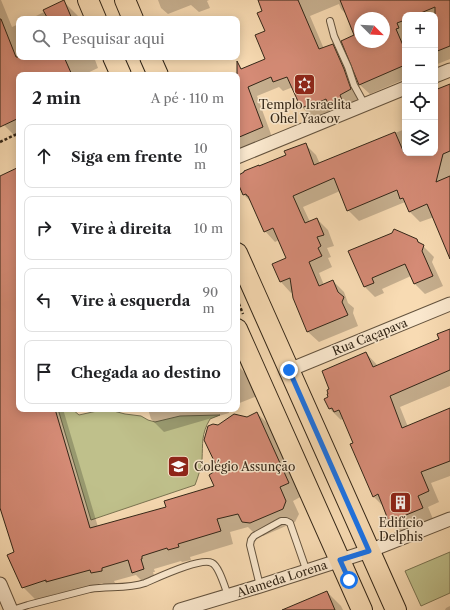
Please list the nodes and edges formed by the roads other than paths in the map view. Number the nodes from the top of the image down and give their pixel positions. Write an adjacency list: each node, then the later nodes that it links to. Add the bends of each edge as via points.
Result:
1 (88, 0): 3 (main road)
2 (125, 0): 4 (main road)
3 (95, 16)
4 (132, 16)
5 (330, 21): 13 (lane, via 354,85)
6 (114, 60): 9 (main road)
7 (151, 60): 10 (main road)
8 (450, 70): 11 (street)
9 (120, 72)
10 (157, 72)
11 (438, 75)
12 (402, 89): 13 (street)
13 (365, 105): 14 (street)
14 (240, 156)
15 (240, 259): 18 (main road)
16 (450, 304): 18 (street, Rua Caçapava)
17 (240, 336): 21 (main road)
18 (289, 370): 20 (main road)
19 (450, 519): 20 (street, Alameda Lorena)
20 (369, 551): 21 (street, Alameda Lorena); 29 (main road)
21 (340, 560): 22 (street, Alameda Lorena); 28 (main road)
22 (307, 572): 24 (street, Alameda Lorena); 24 (lane, via 290,523 281,521 251,540)
23 (0, 584): 26 (street)
24 (260, 586): 25 (street, Alameda Lorena)
25 (228, 596): 26 (lane, via 216,566 206,562 175,569 136,586 100,587); 27 (street, Alameda Lorena)
26 (12, 610)
27 (182, 610)
28 (362, 610)
29 (396, 610)

